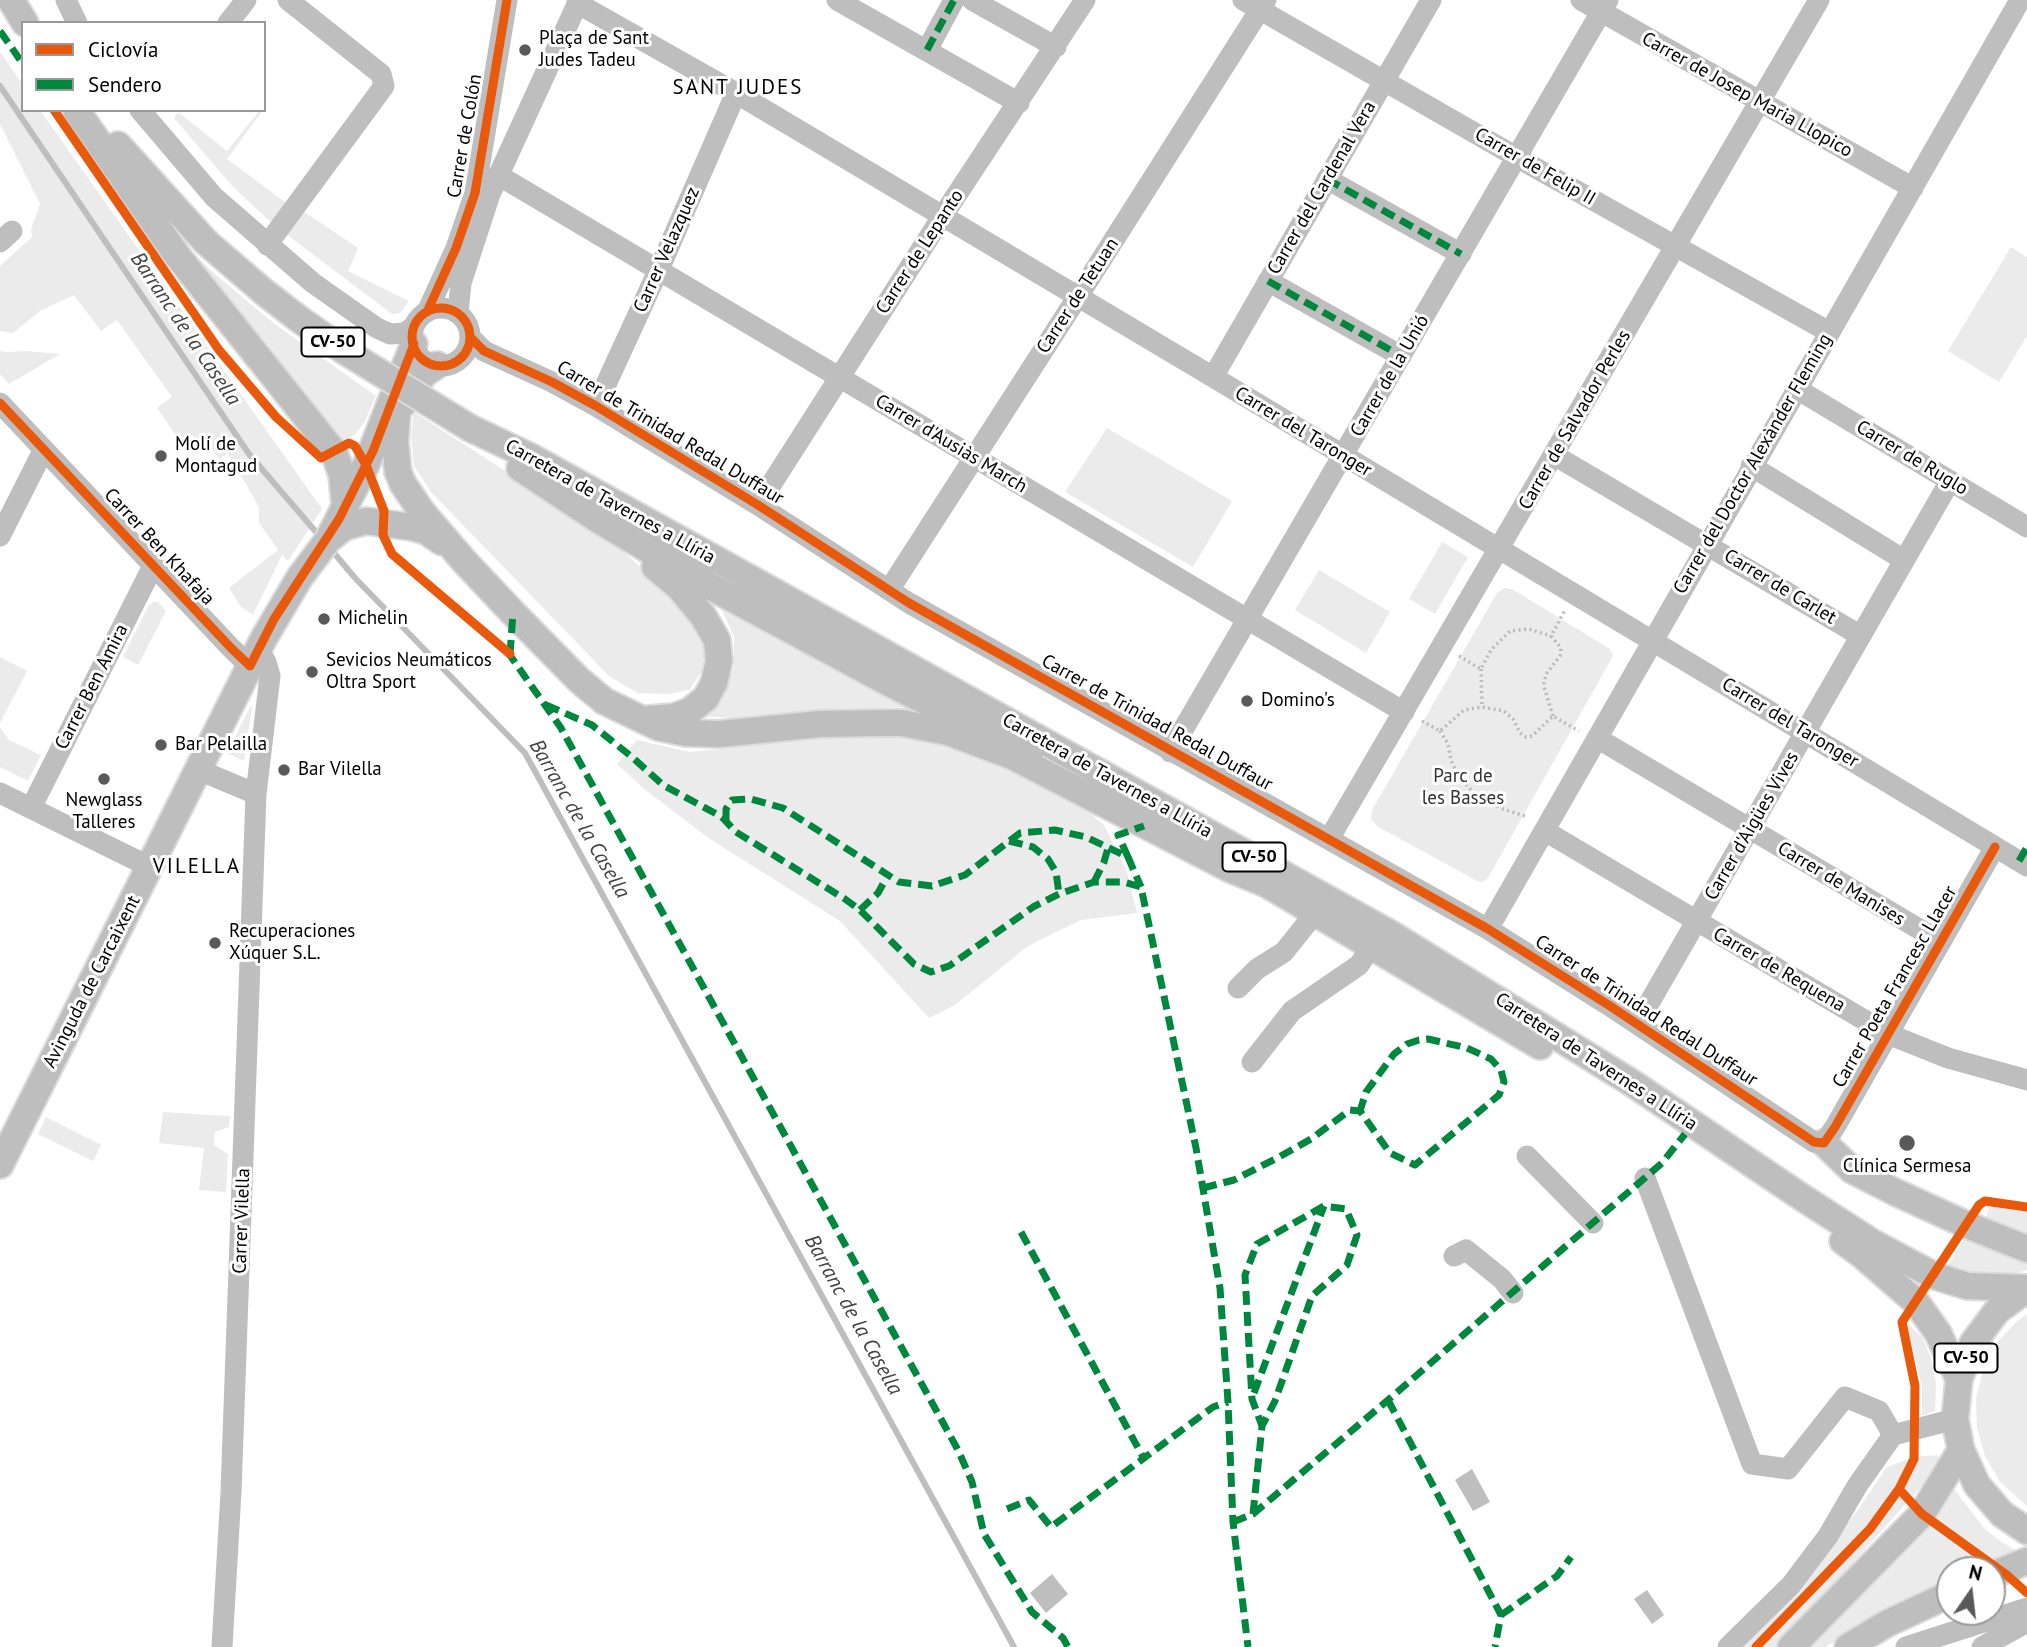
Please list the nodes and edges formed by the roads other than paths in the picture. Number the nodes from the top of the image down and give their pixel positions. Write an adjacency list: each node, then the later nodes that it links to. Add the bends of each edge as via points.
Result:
1 (11, 0): 18 (main road)
2 (24, 0): 19 (main road)
3 (66, 0): 20 (street)
4 (246, 0): 21 (street)
5 (288, 0): 36 (street, via 381,74 384,86)
6 (507, 0): 43 (street, Carrer de Colón, via 475,193 456,248)
7 (837, 0): 23 (street)
8 (954, 0): 23 (street)
9 (972, 0): 22 (street)
10 (1085, 0): 22 (street, Carrer de Lepanto)
11 (1431, 0): 24 (street, Carrer del Cardenal Vera)
12 (1581, 0): 17 (street, Carrer de Josep Maria Llopico)
13 (1819, 0): 26 (street, Carrer de Salvador Perles)
14 (2020, 0): 34 (street, Carrer del Doctor Alexànder Fleming)
15 (578, 1): 25 (street, Carrer del Taronger); 32 (street)
16 (1256, 3): 24 (street, Carrer de Felip II); 41 (street, Carrer de Tetuan)
17 (1605, 6): 26 (street, Carrer de Josep Maria Llopico); 31 (street, Carrer de la Unió)
18 (24, 21)
19 (36, 21)
20 (77, 21)
21 (230, 21)
22 (1056, 47): 27 (street, Carrer de Lepanto)
23 (927, 50): 27 (street)
24 (1384, 80): 31 (street, Carrer de Felip II); 33 (street, Carrer del Cardenal Vera)
25 (736, 93): 35 (street, Carrer del Taronger); 39 (street, Carrer Velazquez)
26 (1759, 102): 34 (street, Carrer de Josep Maria Llopico); 37 (street, Carrer de Salvador Perles)
27 (1019, 103): 35 (street, Carrer de Lepanto)
28 (77, 112): 65 (main road, via 176,254 334,452 342,475)
29 (92, 112): 55 (main road, Carretera de Tavernes a Llíria / CV-50, bridge, via 206,242 299,319)
30 (149, 114): 36 (street, via 214,197)
31 (1517, 157): 37 (street, Carrer de Felip II); 38 (street, Carrer de la Unió)
32 (498, 176): 39 (street, Carrer d'Ausiàs March); 42 (street, via 468,259)
33 (1327, 179): 38 (street); 40 (street, Carrer del Cardenal Vera)
34 (1913, 188): 44 (street, Carrer del Doctor Alexànder Fleming)
35 (942, 217): 41 (street, Carrer del Taronger); 49 (street, Carrer de Lepanto)
36 (267, 245): 43 (street, via 377,328 400,335)
37 (1675, 247): 44 (street, Carrer de Felip II); 58 (street, Carrer de Salvador Perles)
38 (1461, 254): 46 (street, Carrer de la Unió)
39 (659, 269): 49 (street, Carrer d'Ausiàs March); 53 (street, Carrer Velazquez)
40 (1268, 281): 46 (street); 50 (street, Carrer del Cardenal Vera)
41 (1078, 297): 50 (street, Carrer del Taronger); 60 (street, Carrer de Tetuan)
42 (458, 313): 43 (street, via 439,308); 45 (street, via 467,323)
43 (418, 327): 47 (street, via 425,360); 57 (main road)
44 (1829, 332): 51 (street, Carrer del Doctor Alexànder Fleming)
45 (470, 337): 47 (street, via 464,355); 48 (street, Carrer de Trinidad Redal Duffaur, via 484,351)
46 (1401, 356): 59 (street, Carrer de la Unió)
47 (443, 365): 48 (street, Carrer de Trinidad Redal Duffaur, via 481,364); 54 (main road, via 424,374)
48 (530, 372): 53 (street, Carrer de Trinidad Redal Duffaur)
49 (840, 377): 60 (street, Carrer d'Ausiàs March); 63 (street, Carrer de Lepanto)
50 (1213, 377): 59 (street, Carrer del Taronger)
51 (1797, 389): 61 (street, Carrer del Doctor Alexànder Fleming); 62 (street, Carrer de Ruglo)
52 (0, 403): 56 (street, Carrer Ben Khafaja)
53 (596, 406): 63 (street, Carrer de Trinidad Redal Duffaur)
54 (397, 412): 57 (main road); 71 (main road, via 396,461 403,484)
55 (470, 428): 64 (main road, Carretera de Tavernes a Llíria / CV-50); 111 (main road, Carretera de Tavernes a Llíria / CV-50, via 545,465 1391,934 1632,1083 1873,1243 1934,1276 1967,1286)
56 (43, 451): 67 (street); 72 (street, Carrer Ben Khafaja)
57 (373, 452): 65 (main road, Avinguda de Carcaixent)
58 (1554, 455): 68 (street, Carrer de Carlet); 69 (street, Carrer de Salvador Perles)
59 (1343, 457): 69 (street, Carrer del Taronger); 74 (street, Carrer de la Unió)
60 (973, 458): 73 (street, Carrer de Tetuan); 74 (street, Carrer d'Ausiàs March)
61 (1751, 466): 68 (street, Carrer del Doctor Alexànder Fleming); 70 (street)
62 (1950, 481): 66 (street, Carrer de Ruglo); 70 (street, Carrer d'Aigües Vives)
63 (758, 505): 73 (street, Carrer de Trinidad Redal Duffaur)
64 (594, 517): 79 (main road, via 679,587 717,640 719,662 706,698 674,717); 93 (main road, Carretera de Tavernes a Llíria / CV-50, via 802,637 1137,810)
65 (339, 523): 71 (main road, via 412,527 440,540); 77 (main road, Avinguda de Carcaixent, via 300,577)
66 (2027, 527)
67 (0, 536)
68 (1707, 544): 75 (street, Carrer de Carlet); 76 (street, Carrer del Doctor Alexànder Fleming)
69 (1499, 549): 76 (street, Carrer del Taronger); 78 (street, Carrer de Salvador Perles)
70 (1904, 560): 75 (street, Carrer d'Aigües Vives)
71 (464, 561): 79 (main road, via 579,680 604,701)
72 (153, 566): 77 (street, Carrer Ben Khafaja); 86 (street, Carrer Ben Amira)
73 (888, 590): 82 (street, Carrer de Trinidad Redal Duffaur)
74 (1247, 620): 78 (street, Carrer d'Ausiàs March); 82 (street, Carrer de la Unió)
75 (1861, 636): 80 (street, Carrer d'Aigües Vives)
76 (1653, 640): 80 (street, Carrer del Taronger); 81 (street, Carrer del Doctor Alexànder Fleming)
77 (254, 658): 83 (main road, Avinguda de Carcaixent); 85 (street, Carrer Vilella, via 266,662 270,676)
78 (1404, 712): 89 (street, Carrer de Salvador Perles)
79 (636, 718): 93 (main road, via 685,733 881,723 948,732 1012,756)
80 (1807, 733): 88 (street, Carrer d'Aigües Vives); 90 (street, Carrer del Taronger)
81 (1588, 734): 87 (street, Carrer del Doctor Alexànder Fleming); 88 (street, Carrer de Manises)
82 (1170, 752): 89 (street, Carrer de Trinidad Redal Duffaur)
83 (198, 769): 85 (street); 92 (main road, Avinguda de Carcaixent)
84 (0, 793): 86 (street)
85 (257, 794): 123 (street, Carrer Vilella)
86 (31, 808): 92 (street)
87 (1536, 824): 95 (street, Carrer de Requena); 96 (street, Carrer del Doctor Alexànder Fleming)
88 (1749, 829): 95 (street, Carrer d'Aigües Vives); 97 (street, Carrer de Manises)
89 (1329, 839): 96 (street, Carrer de Trinidad Redal Duffaur)
90 (1995, 847): 91 (street, Carrer del Taronger); 97 (street, Carrer Poeta Francesc Llacer)
91 (2024, 858)
92 (150, 867): 106 (main road, Avinguda de Carcaixent)
93 (1264, 883): 94 (main road, Carretera de Tavernes a Llíria / CV-50)
94 (1315, 913): 98 (main road, Carretera de Tavernes a Llíria / CV-50); 99 (street, via 1284,952)
95 (1696, 922): 100 (street, Carrer d'Aigües Vives); 101 (street, Carrer de Requena)
96 (1488, 929): 100 (street, Carrer de Trinidad Redal Duffaur)
97 (1941, 942): 101 (street, Carrer Poeta Francesc Llacer)
98 (1371, 947): 102 (street, via 1359,965 1292,1012); 113 (main road, Carretera de Tavernes a Llíria / CV-50, via 1628,1098 1862,1255 1916,1302 1938,1333)
99 (1238, 988)
100 (1637, 1024): 104 (street, Carrer de Trinidad Redal Duffaur, via 1814,1142)
101 (1888, 1034): 103 (street, Carrer de Requena, via 1948,1058); 104 (street, Carrer Poeta Francesc Llacer)
102 (1252, 1062)
103 (2027, 1080)
104 (1824, 1143): 109 (main road, via 1852,1170)
105 (1527, 1156): 108 (street)
106 (0, 1165)
107 (1645, 1178): 115 (street, via 1752,1464 1788,1469 1844,1397 1879,1411)
108 (1593, 1223)
109 (2027, 1249)
110 (1454, 1256): 112 (street, via 1466,1250)
111 (2027, 1288): 113 (main road, CV-50, via 1984,1326)
112 (1513, 1293)
113 (1959, 1379): 114 (main road, CV-50)
114 (1955, 1419): 115 (street); 116 (main road, CV-50)
115 (1893, 1435): 124 (street, via 1791,1585)
116 (1961, 1450): 117 (main road, CV-50, via 1977,1485 2002,1514); 125 (main road, via 1922,1514)
117 (2027, 1531)
118 (2027, 1561): 119 (main road)
119 (2006, 1569)
120 (1936, 1601): 126 (main road)
121 (2027, 1608): 127 (street)
122 (2027, 1619): 128 (street)
123 (222, 1647)
124 (1728, 1647)
125 (1791, 1647)
126 (1848, 1647)
127 (1906, 1647)
128 (1982, 1647)

